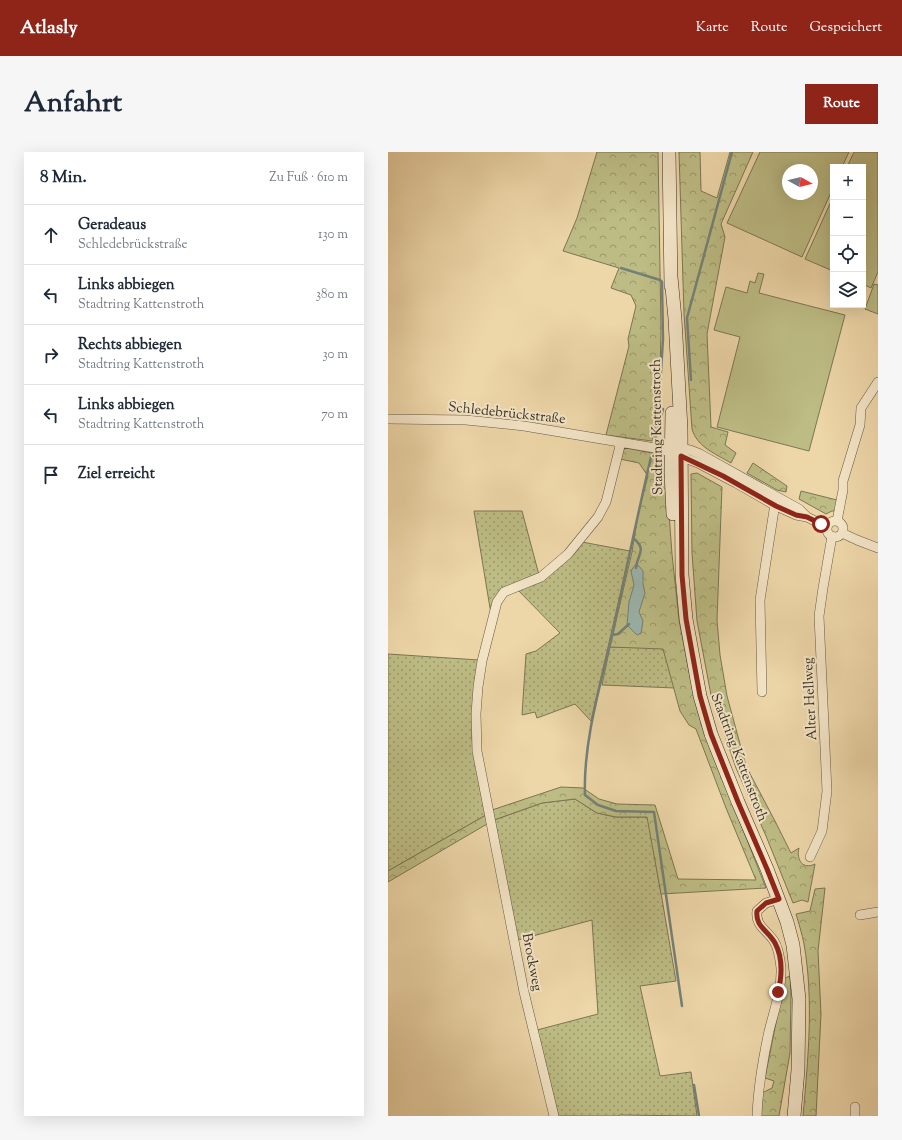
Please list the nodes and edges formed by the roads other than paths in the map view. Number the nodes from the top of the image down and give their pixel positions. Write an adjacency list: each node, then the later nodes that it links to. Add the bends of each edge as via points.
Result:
1 (669, 152): 5 (main road, Stadtring Kattenstroth, via 675,319)
2 (878, 382): 7 (street, via 861,408 860,425 843,481)
3 (388, 419): 4 (street, Schledebrückstraße, via 473,421 524,426)
4 (621, 442): 5 (street, Schledebrückstraße); 18 (street, Brockweg, via 606,502 598,517 568,554 546,573 504,592 497,602 478,687 477,751 524,992)
5 (673, 451): 6 (street, Schledebrückstraße, via 700,454); 14 (main road, Stadtring Kattenstroth, via 686,619 700,696 719,755)
6 (778, 502): 8 (street, Schledebrückstraße, via 798,509 807,517); 12 (street, via 760,600)
7 (837, 521): 8 (street, via 832,521); 9 (street, via 842,526)
8 (827, 527): 10 (street, via 828,534)
9 (842, 533): 10 (street, via 837,537); 11 (street)
10 (832, 536): 13 (street, Alter Hellweg, via 819,616 827,791 822,831)
11 (878, 548)
12 (762, 692)
13 (810, 857)
14 (779, 899): 17 (main road, Stadtring Kattenstroth, via 793,945); 19 (street, via 766,903 757,911 756,918 774,941 779,952 781,980 764,1056)
15 (878, 912): 16 (street)
16 (860, 915)
17 (799, 1025): 20 (main road, Stadtring Kattenstroth); 21 (main road, Stadtring Kattenstroth)
18 (554, 1116)
19 (757, 1116)
20 (786, 1116)
21 (794, 1116)

